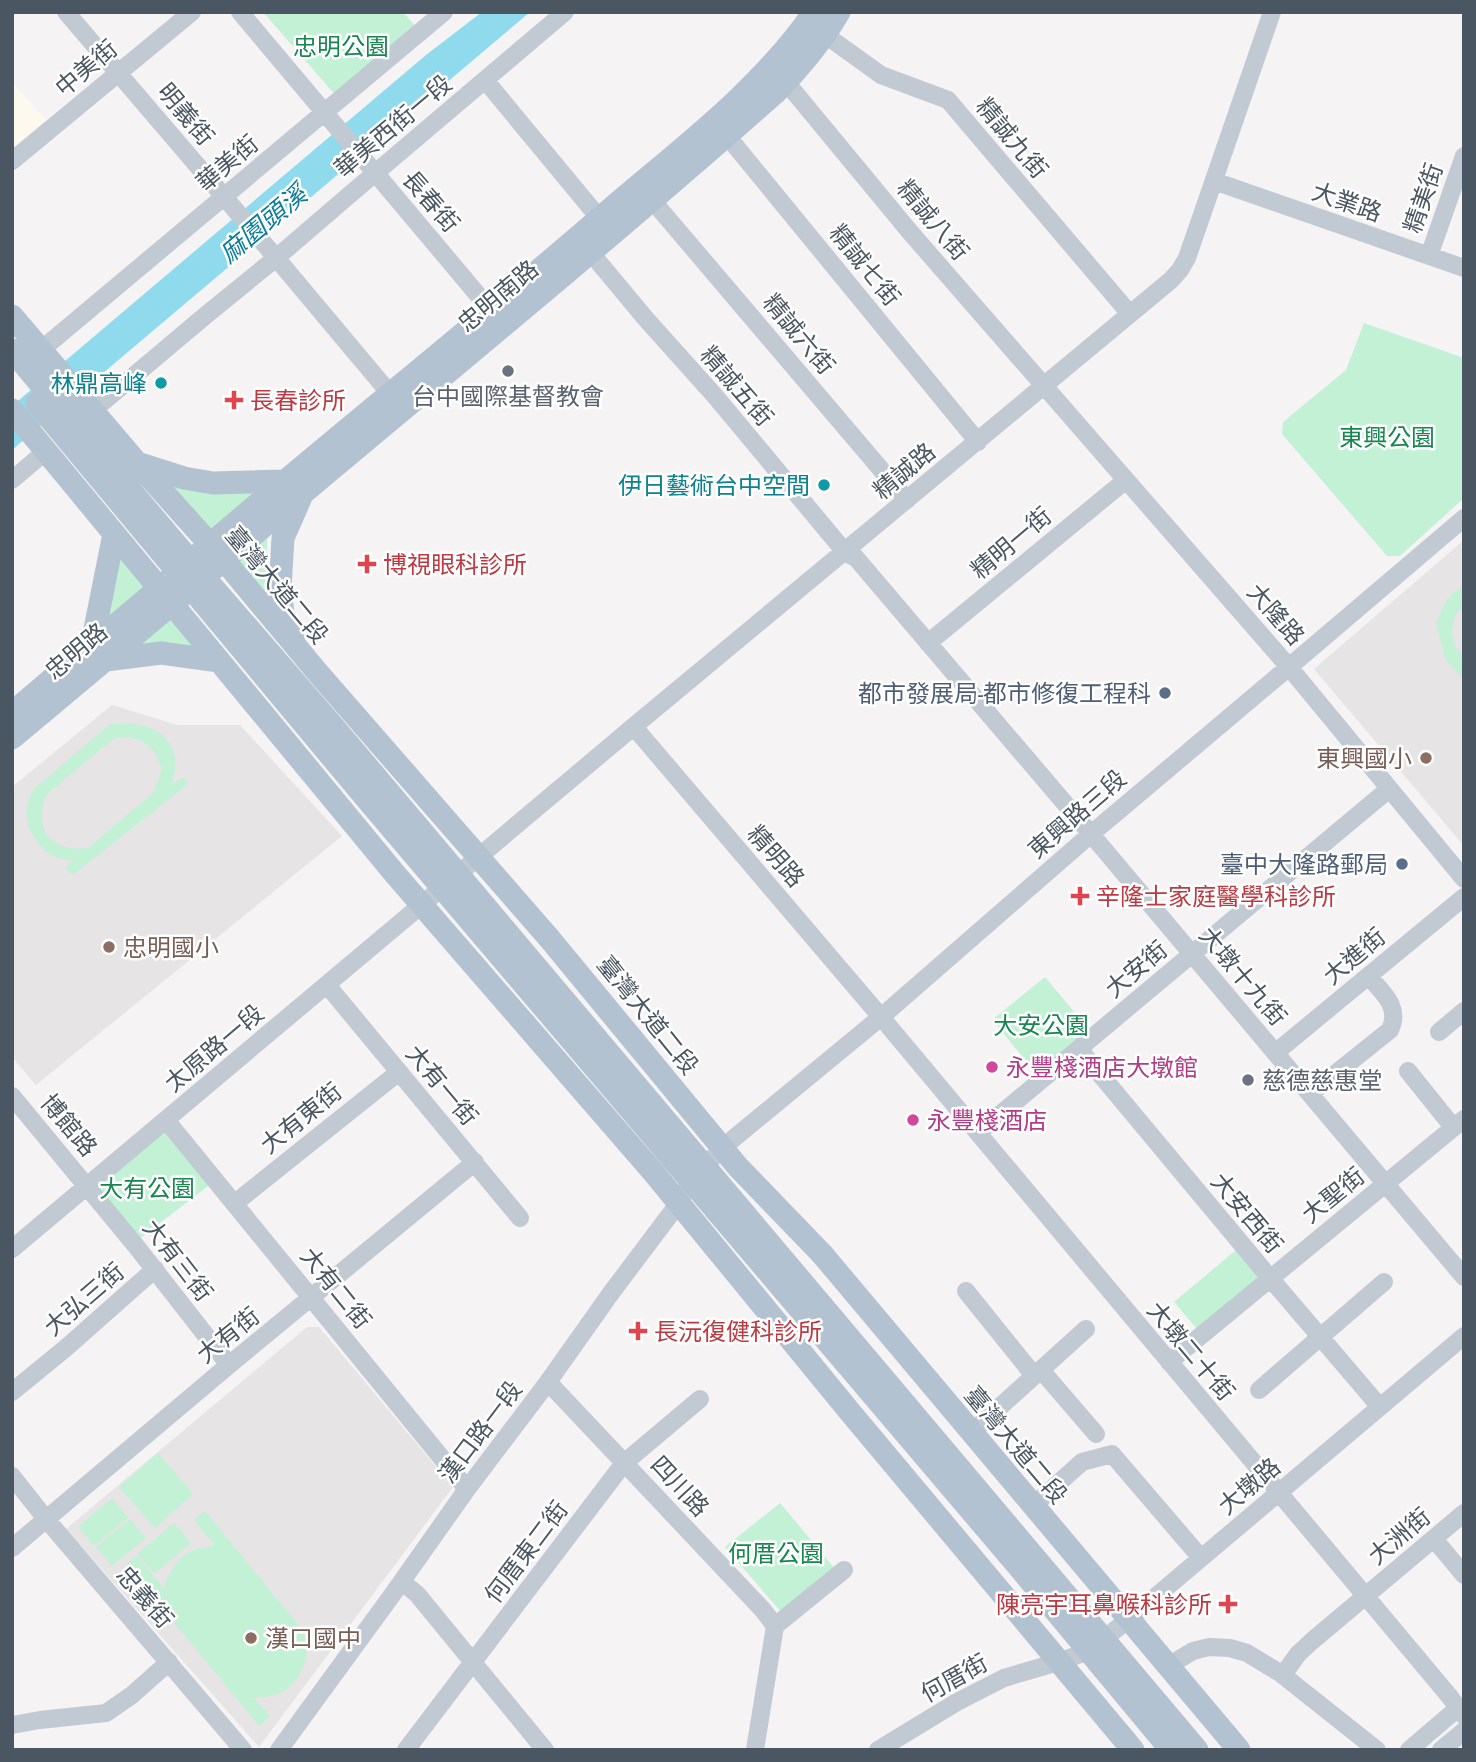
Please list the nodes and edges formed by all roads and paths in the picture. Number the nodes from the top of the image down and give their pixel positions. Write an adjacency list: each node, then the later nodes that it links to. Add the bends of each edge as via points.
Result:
1 (66, 12): 10 (street, 明義街)
2 (192, 12): 10 (street, 中美街)
3 (240, 12): 13 (street, 長春街)
4 (443, 12): 13 (street, 華美街)
5 (565, 12): 11 (street, 華美西街一段)
6 (814, 12): 14 (main road, 忠明南路)
7 (839, 12): 9 (main road, 忠明南路)
8 (1272, 12): 18 (street, 精誠路)
9 (824, 34): 12 (main road, 忠明南路); 26 (street, 精誠九街, via 881,75 947,100)
10 (118, 73): 16 (street, 中美街); 20 (street, 明義街)
11 (485, 80): 17 (street, 華美西街一段); 21 (street)
12 (786, 82): 14 (main road, 忠明南路); 30 (street, 精誠八街)
13 (328, 117): 17 (street, 長春街); 20 (street, 華美街)
14 (720, 128): 19 (main road, 忠明南路); 21 (main road, 忠明南路); 34 (street, 精誠七街)
15 (1464, 156): 24 (street, 精美街)
16 (12, 161)
17 (373, 171): 22 (street, 華美西街一段); 28 (street, 長春街)
18 (1213, 181): 24 (street, 大業路); 26 (street, 精誠路, via 1180,270)
19 (652, 200): 23 (main road, 忠明南路); 40 (street, 精誠六街)
20 (227, 201): 22 (street, 明義街); 29 (street, 華美街)
21 (600, 219): 28 (main road, 忠明南路)
22 (272, 252): 31 (street, 明義街); 33 (street, 華美西街一段, via 104,401)
23 (591, 253): 28 (main road, 忠明南路); 43 (street, 精誠五街)
24 (1429, 256): 25 (street, 大業路)
25 (1464, 268)
26 (1130, 314): 30 (street, 精誠路)
27 (12, 316): 29 (main road, 臺灣大道二段)
28 (497, 318): 31 (main road, 忠明南路)
29 (21, 363): 33 (main road, 臺灣大道二段); 33 (main road, 臺灣大道二段)
30 (1044, 387): 34 (street, 精誠路); 38 (street, 大隆路)
31 (396, 402): 39 (main road, 忠明南路)
32 (12, 410): 35 (main road)
33 (75, 420): 36 (main road, 臺灣大道二段); 45 (main road, 臺灣大道二段)
34 (978, 442): 40 (street, 精誠路)
35 (46, 451): 37 (street); 42 (main road)
36 (137, 463): 39 (main road, via 213,483); 44 (main road, 臺灣大道二段)
37 (12, 480)
38 (1126, 480): 47 (street, 精明一街); 50 (street, 大隆路)
39 (294, 486): 44 (main road, 忠明南路); 51 (main road, via 283,538 283,614)
40 (907, 500): 43 (street, 精誠路)
41 (1464, 518): 50 (street, 東興路三段)
42 (114, 534): 46 (main road); 48 (main road)
43 (845, 552): 47 (street, 大墩十九街, via 856,558); 53 (street, 精誠路)
44 (216, 553): 45 (main road, 忠明南路); 51 (main road, 臺灣大道二段)
45 (191, 575): 46 (main road, 忠明南路); 59 (main road, 臺灣大道二段, via 365,797)
46 (166, 596): 48 (main road, 忠明路); 49 (main road)
47 (928, 643): 56 (street, 大墩十九街)
48 (99, 652): 49 (main road, via 161,653); 52 (main road, 忠明路); 54 (main road, 忠明路)
49 (219, 661): 61 (main road)
50 (1289, 667): 55 (street, 大隆路); 56 (street, 東興路三段)
51 (318, 673): 57 (main road, 臺灣大道二段)
52 (12, 712)
53 (634, 727): 57 (street, 精誠路); 66 (street, 精明路)
54 (12, 738)
55 (1389, 789): 58 (street, 大隆路); 62 (street, 大安街)
56 (1091, 834): 62 (street, 大墩十九街); 66 (street, 東興路三段)
57 (479, 857): 59 (street, 精誠路); 77 (main road, 臺灣大道二段)
58 (1464, 879)
59 (449, 882): 61 (street, 太原路一段); 79 (main road, 臺灣大道二段)
60 (1464, 897): 63 (street, 大進街)
61 (422, 905): 64 (street, 太原路一段); 83 (main road)
62 (1192, 954): 68 (street, 大安街); 69 (street, 大墩十九街)
63 (1368, 976): 69 (street, 大進街); 72 (street, via 1391,1004 1394,1022)
64 (327, 985): 71 (street, 大有一街); 74 (street, 太原路一段)
65 (1464, 1011): 67 (street)
66 (881, 1017): 76 (street, 大墩二十街); 77 (street, 東興路三段)
67 (1439, 1032)
68 (1079, 1049): 76 (street, 大安街); 88 (street, 大安西街)
69 (1275, 1053): 72 (street, 大墩十九街)
70 (1408, 1071): 75 (street)
71 (399, 1072): 78 (street, 大有一街); 82 (street, 大有東街)
72 (1310, 1094): 80 (street, 大墩十九街)
73 (12, 1096): 81 (street, 博館路)
74 (166, 1120): 81 (street, 太原路一段); 82 (street, 大有二街)
75 (1459, 1123): 80 (street, 大聖街)
76 (978, 1133): 95 (street, 大墩二十街)
77 (724, 1148): 79 (street, 漢口路一段); 103 (main road, 臺灣大道二段, via 822,1254)
78 (475, 1162): 84 (street, 大有一街); 91 (street, 大有街)
79 (698, 1173): 83 (street, 漢口路一段); 121 (main road, 臺灣大道二段)
80 (1385, 1184): 87 (street, 大墩十九街); 88 (street, 大聖街)
81 (87, 1186): 85 (street, 太原路一段); 86 (street, 大有三街)
82 (235, 1203): 91 (street, 大有二街)
83 (678, 1204): 98 (street, 漢口路一段); 124 (main road)
84 (520, 1218)
85 (12, 1249)
86 (155, 1269): 96 (street, 大有三街); 100 (street, 大弘三街)
87 (1464, 1277)
88 (1270, 1278): 94 (street, 大安西街); 95 (street, 大聖街)
89 (1384, 1282): 94 (street)
90 (966, 1291): 97 (street, via 1028,1368)
91 (312, 1298): 96 (street, 大有街); 107 (street, 大有二街)
92 (1086, 1329): 97 (street)
93 (1464, 1336): 102 (street, 大墩路)
94 (1320, 1337): 99 (street); 102 (street, 大安西街)
95 (1169, 1362): 108 (street, 大墩二十街)
96 (229, 1365): 111 (street, 大有街)
97 (1039, 1372): 103 (street); 104 (street)
98 (548, 1382): 105 (street, 四川路); 107 (street, 漢口路一段)
99 (1259, 1390)
100 (12, 1392)
101 (700, 1399): 105 (street, 何厝東二街)
102 (1380, 1407): 108 (street, 大墩路)
103 (972, 1432): 109 (main road, 臺灣大道二段)
104 (1096, 1434)
105 (624, 1463): 120 (street, 四川路); 123 (street, 何厝東二街)
106 (12, 1476): 111 (street, 忠義街)
107 (467, 1489): 117 (street, 漢口路一段)
108 (1278, 1493): 114 (street, 大墩路); 118 (street, 大墩二十街)
109 (1033, 1506): 114 (street, via 1082,1462 1112,1454); 119 (main road, 臺灣大道二段)
110 (1464, 1514): 112 (street, 大洲街)
111 (46, 1519): 113 (street, 大有街); 122 (street, 忠義街)
112 (1434, 1539): 116 (street); 118 (street, 大洲街)
113 (12, 1548)
114 (1201, 1558): 119 (street, 大墩路)
115 (844, 1570): 120 (street)
116 (1464, 1575)
117 (402, 1582): 123 (street); 131 (street, 漢口路一段)
118 (1365, 1597): 126 (street, 大洲街, via 1298,1654); 127 (street, 大墩二十街)
119 (1129, 1619): 121 (street, 大墩路); 125 (main road, 臺灣大道二段)
120 (775, 1626): 134 (street)
121 (1097, 1645): 124 (street, 大墩路); 137 (main road, 臺灣大道二段); 138 (main road, 臺灣大道二段)
122 (169, 1662): 128 (street, via 106,1713); 130 (street, 忠義街)
123 (472, 1662): 132 (street, 何厝東二街); 133 (street)
124 (1058, 1662): 135 (street, 何厝街, via 1004,1678); 136 (main road)
125 (1168, 1666): 126 (street, via 1193,1651 1230,1648); 139 (main road, 臺灣大道二段)
126 (1283, 1675): 140 (street)
127 (1459, 1702): 141 (street)
128 (12, 1726)
129 (1464, 1731): 142 (street)
130 (243, 1750)
131 (279, 1750)
132 (406, 1750)
133 (545, 1750)
134 (755, 1750)
135 (878, 1750)
136 (1133, 1750)
137 (1171, 1750)
138 (1198, 1750)
139 (1239, 1750)
140 (1377, 1750)
141 (1409, 1750)
142 (1441, 1750)

